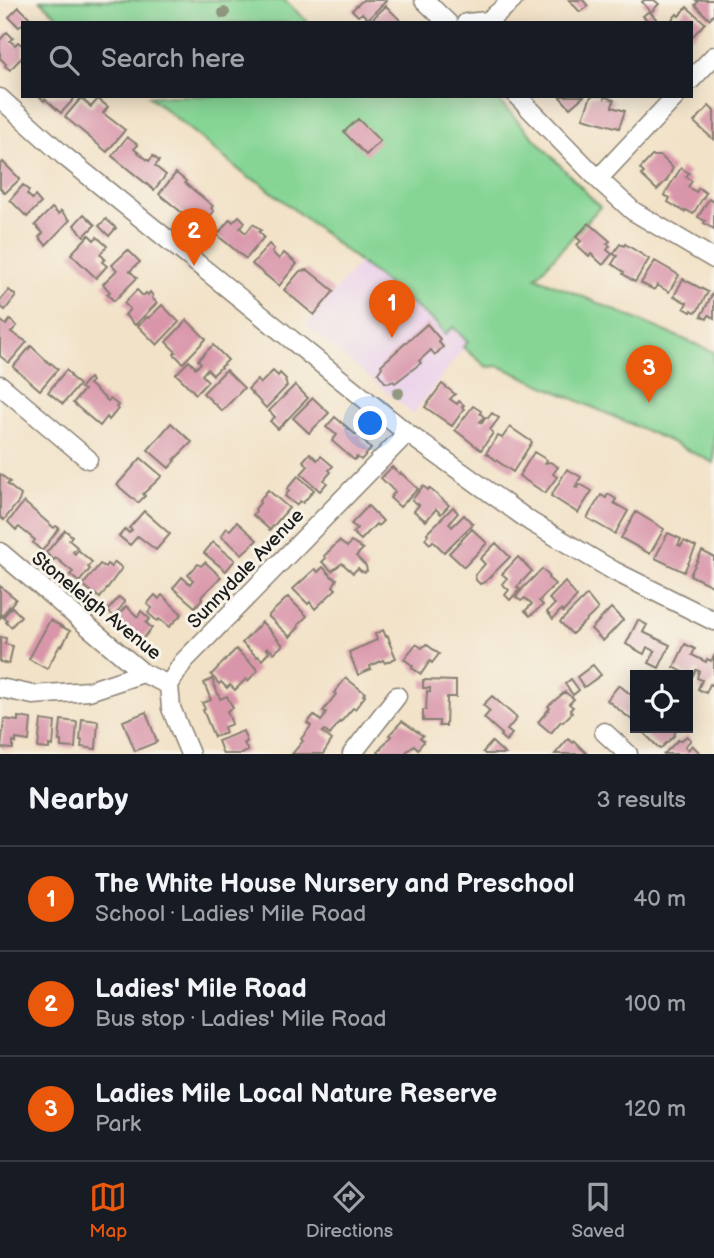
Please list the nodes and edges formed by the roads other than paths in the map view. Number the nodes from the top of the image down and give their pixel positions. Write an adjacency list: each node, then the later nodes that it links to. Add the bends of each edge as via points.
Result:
1 (425, 0): 3 (street)
2 (513, 0): 4 (street)
3 (446, 21)
4 (489, 21)
5 (714, 56): 6 (street)
6 (693, 78)
7 (0, 98): 13 (street, via 63,155)
8 (519, 98): 10 (street)
9 (674, 98): 10 (street)
10 (598, 179): 11 (street, via 633,211)
11 (714, 259)
12 (0, 385): 14 (street)
13 (407, 433): 16 (street, via 530,522); 18 (street, Sunnydale Avenue, via 183,662)
14 (88, 459)
15 (0, 552): 17 (street, Stoneleigh Avenue)
16 (714, 621)
17 (143, 673): 18 (street, Stoneleigh Avenue); 19 (street, via 89,691 33,695)
18 (169, 685): 22 (street, via 172,708)
19 (0, 688)
20 (397, 696): 23 (street)
21 (604, 732): 24 (street)
22 (190, 754)
23 (352, 754)
24 (628, 754)

